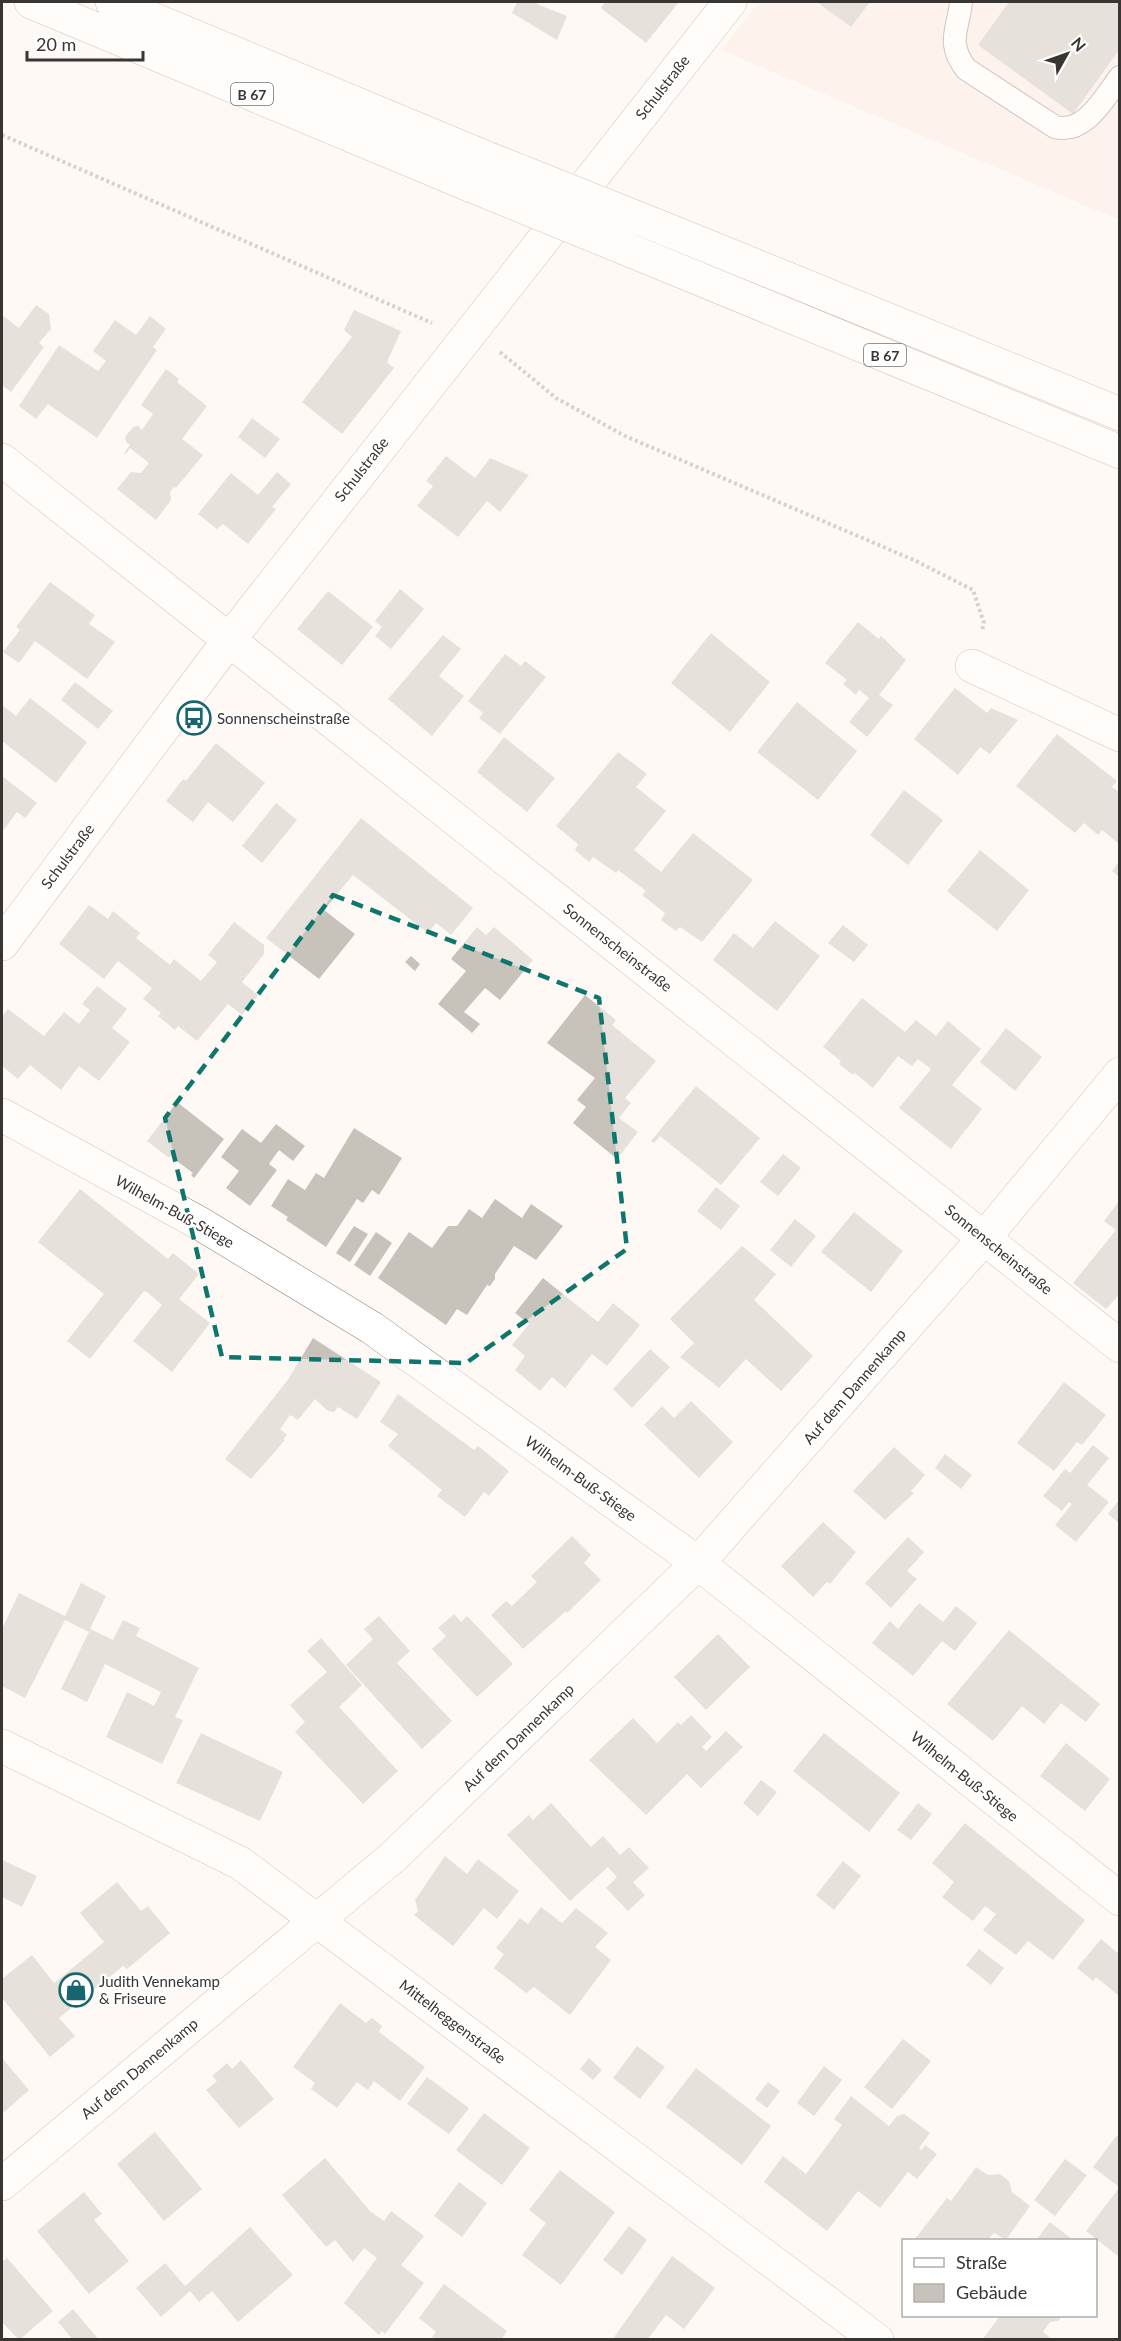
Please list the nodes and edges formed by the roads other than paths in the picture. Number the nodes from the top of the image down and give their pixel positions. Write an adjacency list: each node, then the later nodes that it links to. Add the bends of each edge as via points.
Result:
1 (32, 2): 6 (main road, B 67)
2 (112, 2): 6 (main road, B 67)
3 (730, 2): 10 (main road, Schulstraße)
4 (961, 2): 5 (lane, via 954,46 966,69 1055,127 1065,130 1083,122)
5 (1119, 77)
6 (480, 172): 7 (main road, B 67, bridge, via 663,228); 8 (main road, B 67, bridge, via 651,259)
7 (1119, 414)
8 (1119, 452)
9 (2, 460): 10 (main road, Sonnenscheinstraße)
10 (229, 640): 13 (main road, Schulstraße); 16 (main road, Sonnenscheinstraße)
11 (972, 666): 12 (main road)
12 (1119, 735)
13 (2, 944)
14 (1119, 1074): 16 (main road, Auf dem Dannenkamp)
15 (2, 1115): 18 (main road, Wilhelm-Buß-Stiege, via 201,1224 372,1328)
16 (985, 1237): 17 (main road, Sonnenscheinstraße); 18 (main road, Auf dem Dannenkamp)
17 (1119, 1346)
18 (699, 1563): 20 (main road, Wilhelm-Buß-Stiege); 21 (main road, Auf dem Dannenkamp, via 394,1856)
19 (2, 1746): 21 (main road, Mittelheggenstraße, via 240,1863)
20 (1119, 1899)
21 (318, 1919): 22 (main road, Auf dem Dannenkamp); 23 (main road, Mittelheggenstraße)
22 (2, 2184)
23 (877, 2340)

